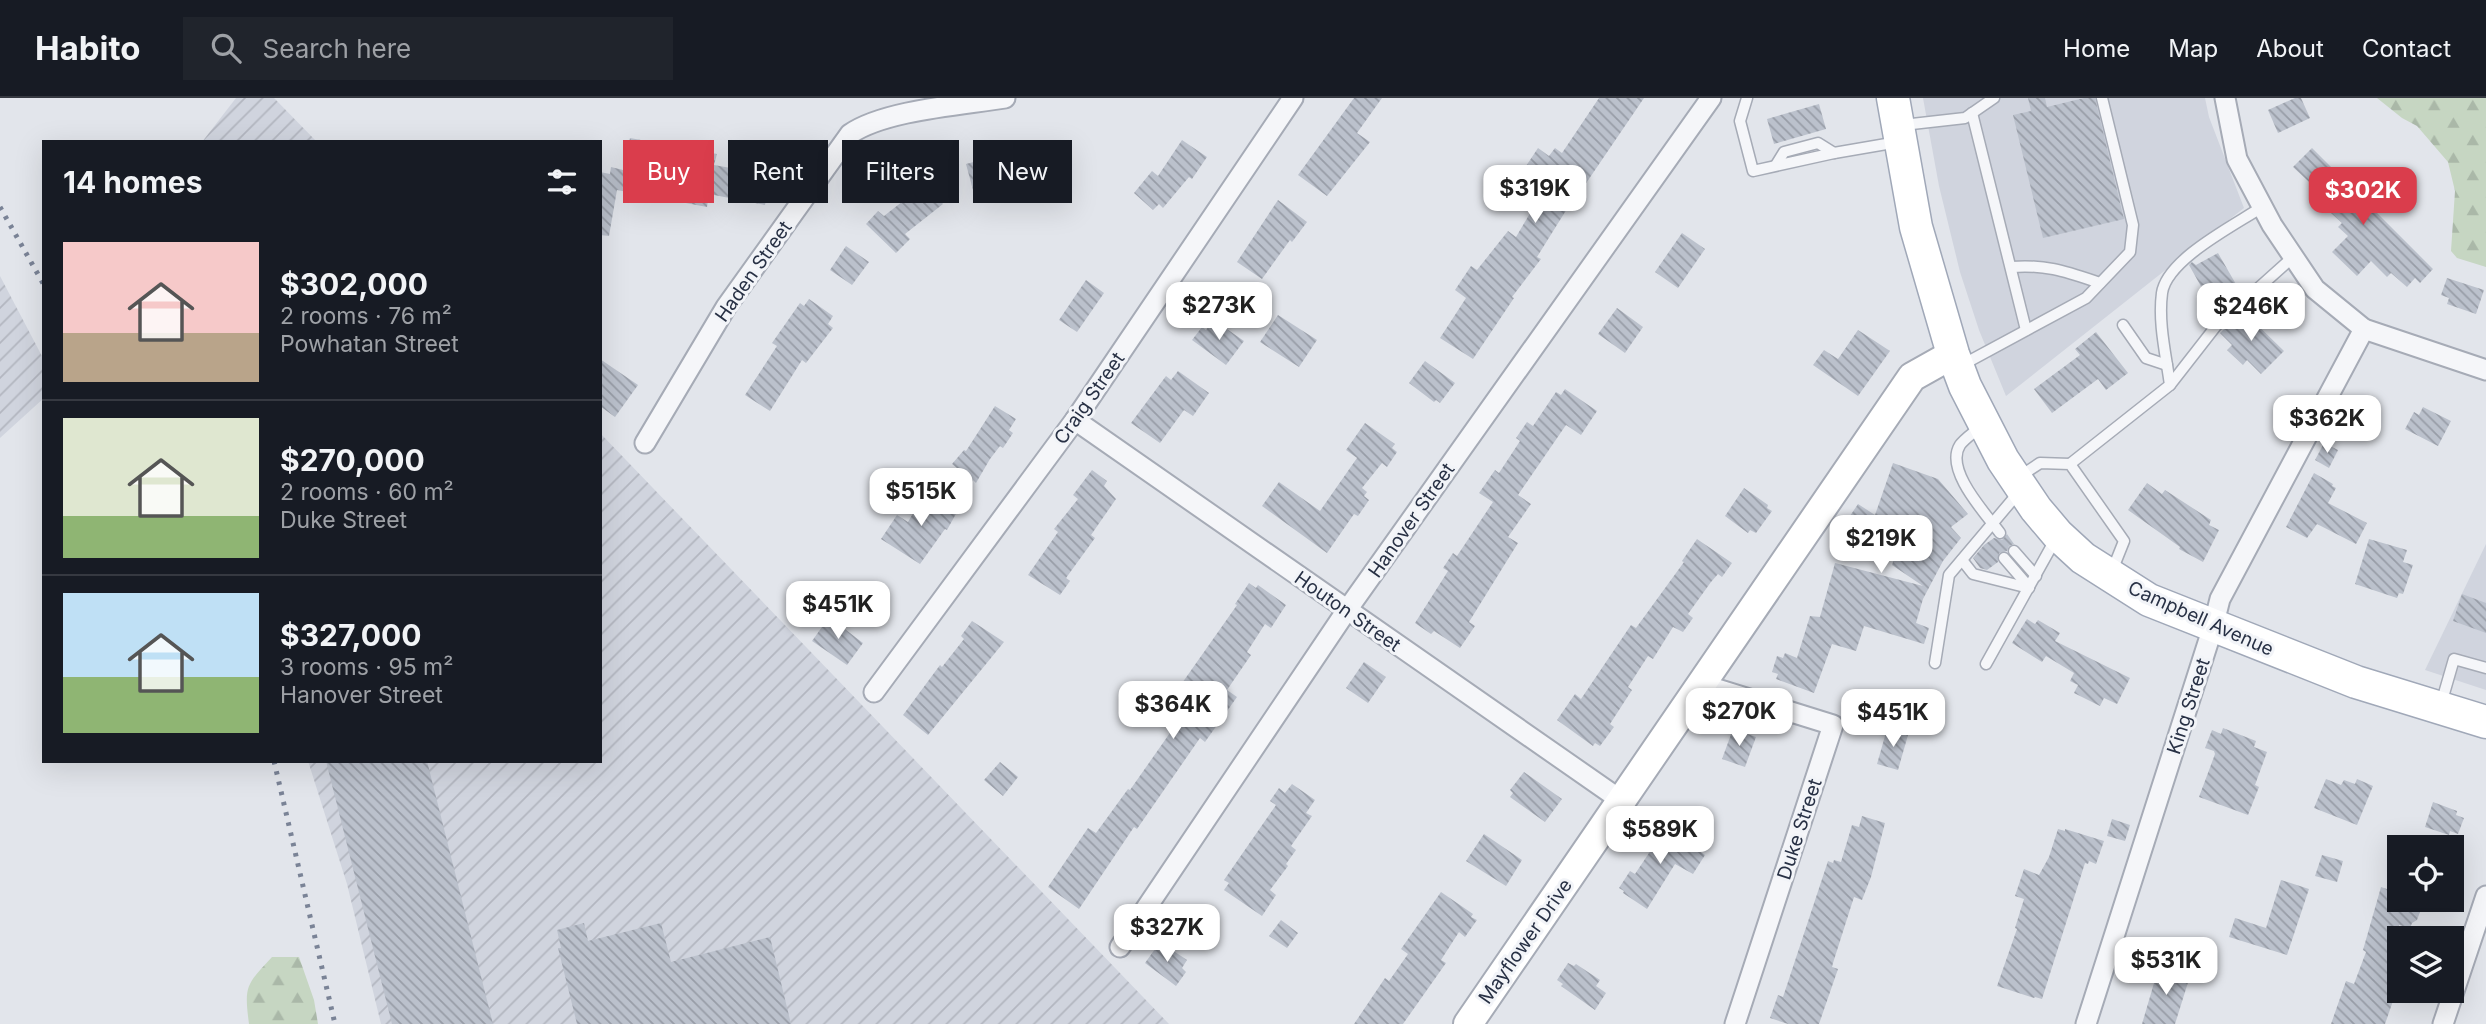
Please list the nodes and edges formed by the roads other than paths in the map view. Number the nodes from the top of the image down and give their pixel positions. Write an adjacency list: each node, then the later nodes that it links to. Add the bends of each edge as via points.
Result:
1 (1006, 98): 23 (street, Haden Street, via 885,118 865,123 850,134 726,307)
2 (1293, 98): 21 (street, Craig Street)
3 (1711, 98): 35 (street, Hanover Street)
4 (1747, 98): 9 (lane, via 1740,121 1753,171 1834,153)
5 (1994, 98): 8 (lane)
6 (2102, 98): 13 (lane, via 2133,225 2130,253)
7 (2225, 98): 10 (street, via 2237,159)
8 (1972, 113): 9 (lane, via 1965,118); 12 (lane)
9 (1897, 122): 17 (main road, Campbell Avenue, via 1916,227)
10 (2262, 207): 11 (street); 18 (lane, via 2182,259 2162,290)
11 (2293, 257): 15 (street, via 2315,289); 20 (lane, via 2216,326)
12 (2011, 267): 13 (lane, via 2060,269); 16 (lane)
13 (2100, 283): 16 (lane, via 2086,298)
14 (2123, 325): 18 (lane, via 2147,358)
15 (2364, 329): 19 (street); 36 (street, King Street, via 2220,599)
16 (2026, 330): 17 (lane)
17 (1955, 361): 22 (main road, Campbell Avenue); 40 (street, Mayflower Drive, via 1912,377)
18 (2167, 365): 20 (lane)
19 (2486, 370)
20 (2170, 384): 24 (lane)
21 (1075, 420): 35 (street, Houton Street); 41 (street, Craig Street)
22 (1984, 424): 25 (main road, Campbell Avenue); 26 (lane, via 1961,444 1956,456 1962,482)
23 (645, 443)
24 (2070, 464): 25 (lane, via 2040,463); 33 (lane, via 2124,541)
25 (2019, 484): 26 (lane); 28 (main road, Campbell Avenue)
26 (1993, 524): 27 (lane); 31 (lane, via 1988,537)
27 (2000, 533)
28 (2058, 535): 32 (lane); 33 (main road, Campbell Avenue)
29 (2014, 551): 32 (lane)
30 (2004, 558): 34 (lane)
31 (1962, 560): 34 (lane, via 1973,574); 37 (lane, via 1949,575)
32 (2036, 576): 34 (lane)
33 (2110, 576): 36 (main road, Campbell Avenue, via 2149,600)
34 (2029, 587): 38 (lane)
35 (1347, 610): 44 (street, Houton Street); 46 (street, Hanover Street)
36 (2213, 627): 42 (main road, Campbell Avenue, via 2356,682); 49 (street, King Street)
37 (1935, 663)
38 (1986, 664)
39 (2486, 668): 42 (lane, via 2454,659)
40 (1701, 684): 44 (street, Mayflower Drive); 48 (street, Duke Street, via 1833,725)
41 (874, 692)
42 (2440, 708): 43 (main road, Campbell Avenue)
43 (2486, 722)
44 (1622, 801): 47 (street, Mayflower Drive)
45 (2486, 896): 50 (street)
46 (1120, 947)
47 (1468, 1024)
48 (1735, 1024)
49 (2086, 1024)
50 (2443, 1024)

